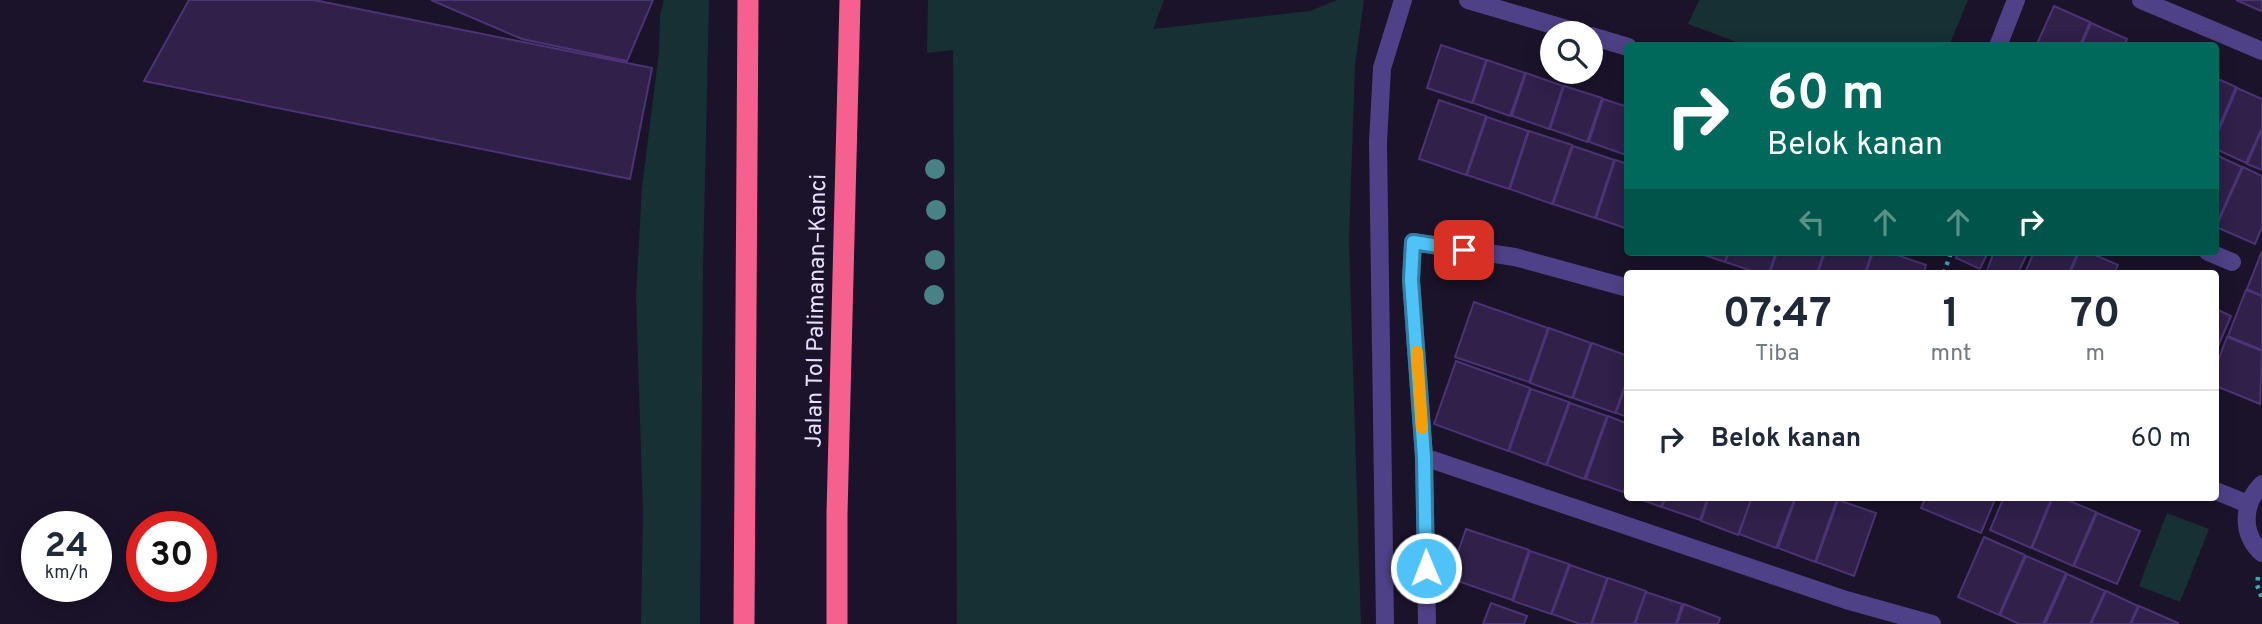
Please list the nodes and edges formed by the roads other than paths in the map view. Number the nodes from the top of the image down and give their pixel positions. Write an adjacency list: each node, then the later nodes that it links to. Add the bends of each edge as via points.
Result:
1 (748, 0): 20 (highway)
2 (850, 0): 21 (highway, Jalan Tol Palimanan–Kanci)
3 (1403, 0): 22 (street, via 1382,68 1378,142)
4 (1468, 0): 7 (street)
5 (2016, 0): 9 (street)
6 (2141, 0): 11 (street)
7 (1540, 21)
8 (1603, 40): 10 (street)
9 (2000, 42)
10 (1624, 46)
11 (2262, 51)
12 (2218, 256): 13 (street)
13 (2232, 262)
14 (1624, 287): 15 (street, via 1515,257 1413,242 1411,280)
15 (1424, 457): 23 (street); 24 (street, via 1846,600)
16 (2262, 484): 18 (street)
17 (2219, 492): 18 (street)
18 (2248, 504): 19 (street, via 2250,537)
19 (2262, 553)
20 (744, 624)
21 (837, 624)
22 (1385, 624)
23 (1427, 624)
24 (1932, 624)

